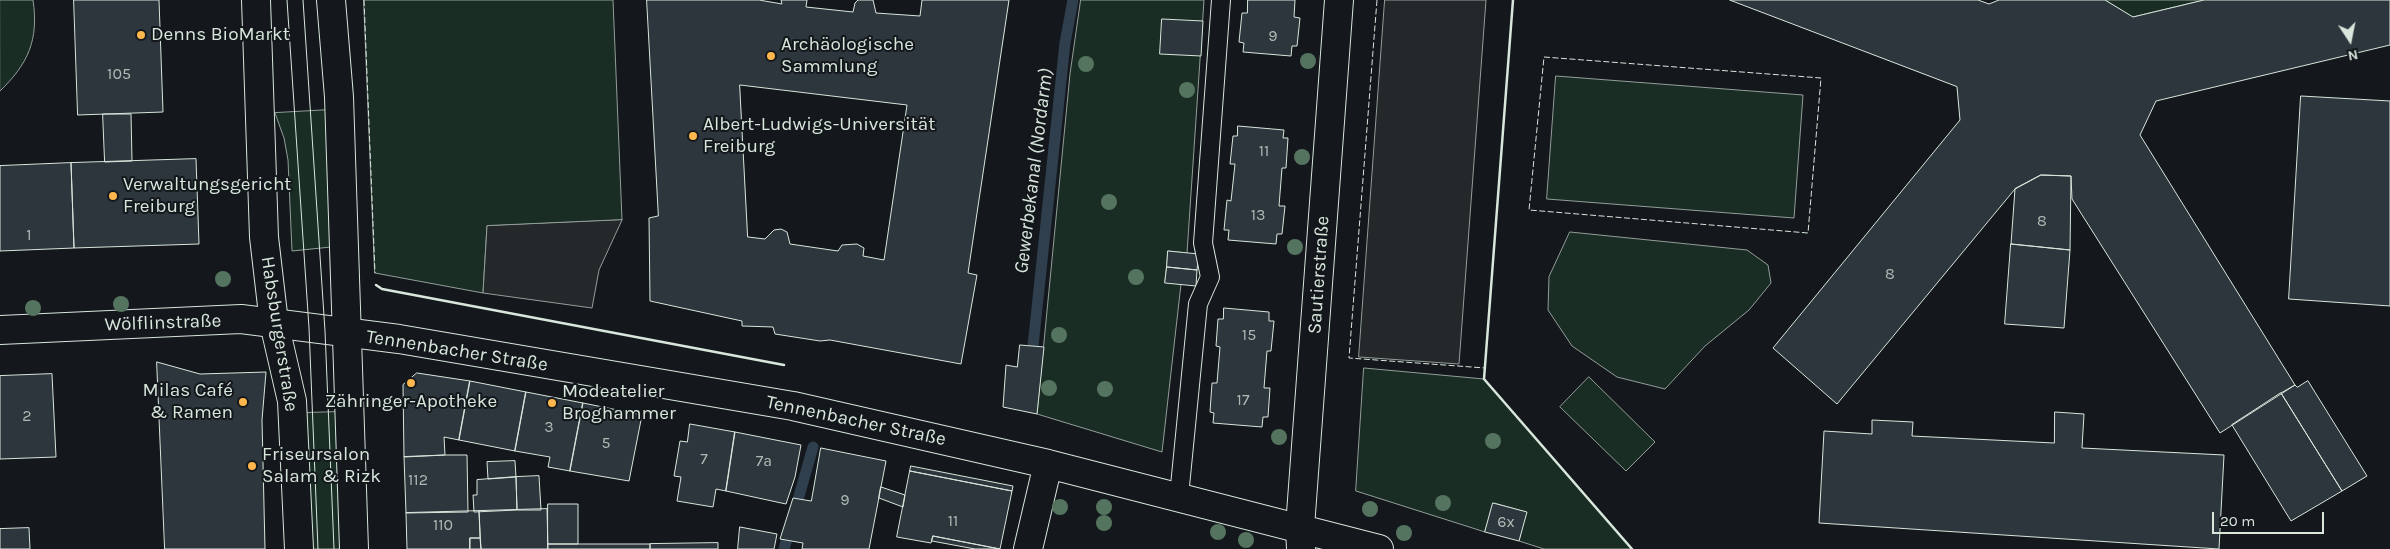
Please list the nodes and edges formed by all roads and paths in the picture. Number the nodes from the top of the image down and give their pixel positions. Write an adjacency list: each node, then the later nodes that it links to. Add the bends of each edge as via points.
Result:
1 (256, 0): 5 (street, Habsburgerstraße, via 264,237)
2 (331, 0): 7 (street, via 339,97)
3 (1221, 0): 9 (lane, via 1203,243 1210,277 1198,304)
4 (1339, 0): 10 (street, Sautierstraße)
5 (274, 323): 6 (street, Wölflinstraße, via 214,320); 7 (street, Wölflinstraße); 11 (street, Habsburgerstraße, via 292,401)
6 (0, 330)
7 (335, 332): 8 (street, Tennenbacher Straße, via 399,339 793,406); 12 (street)
8 (1048, 464): 9 (street, Tennenbacher Straße); 13 (street)
9 (1179, 496): 10 (street, Tennenbacher Straße)
10 (1301, 538): 14 (street, Tennenbacher Straße)
11 (299, 549)
12 (354, 549)
13 (1028, 549)
14 (1379, 549)

